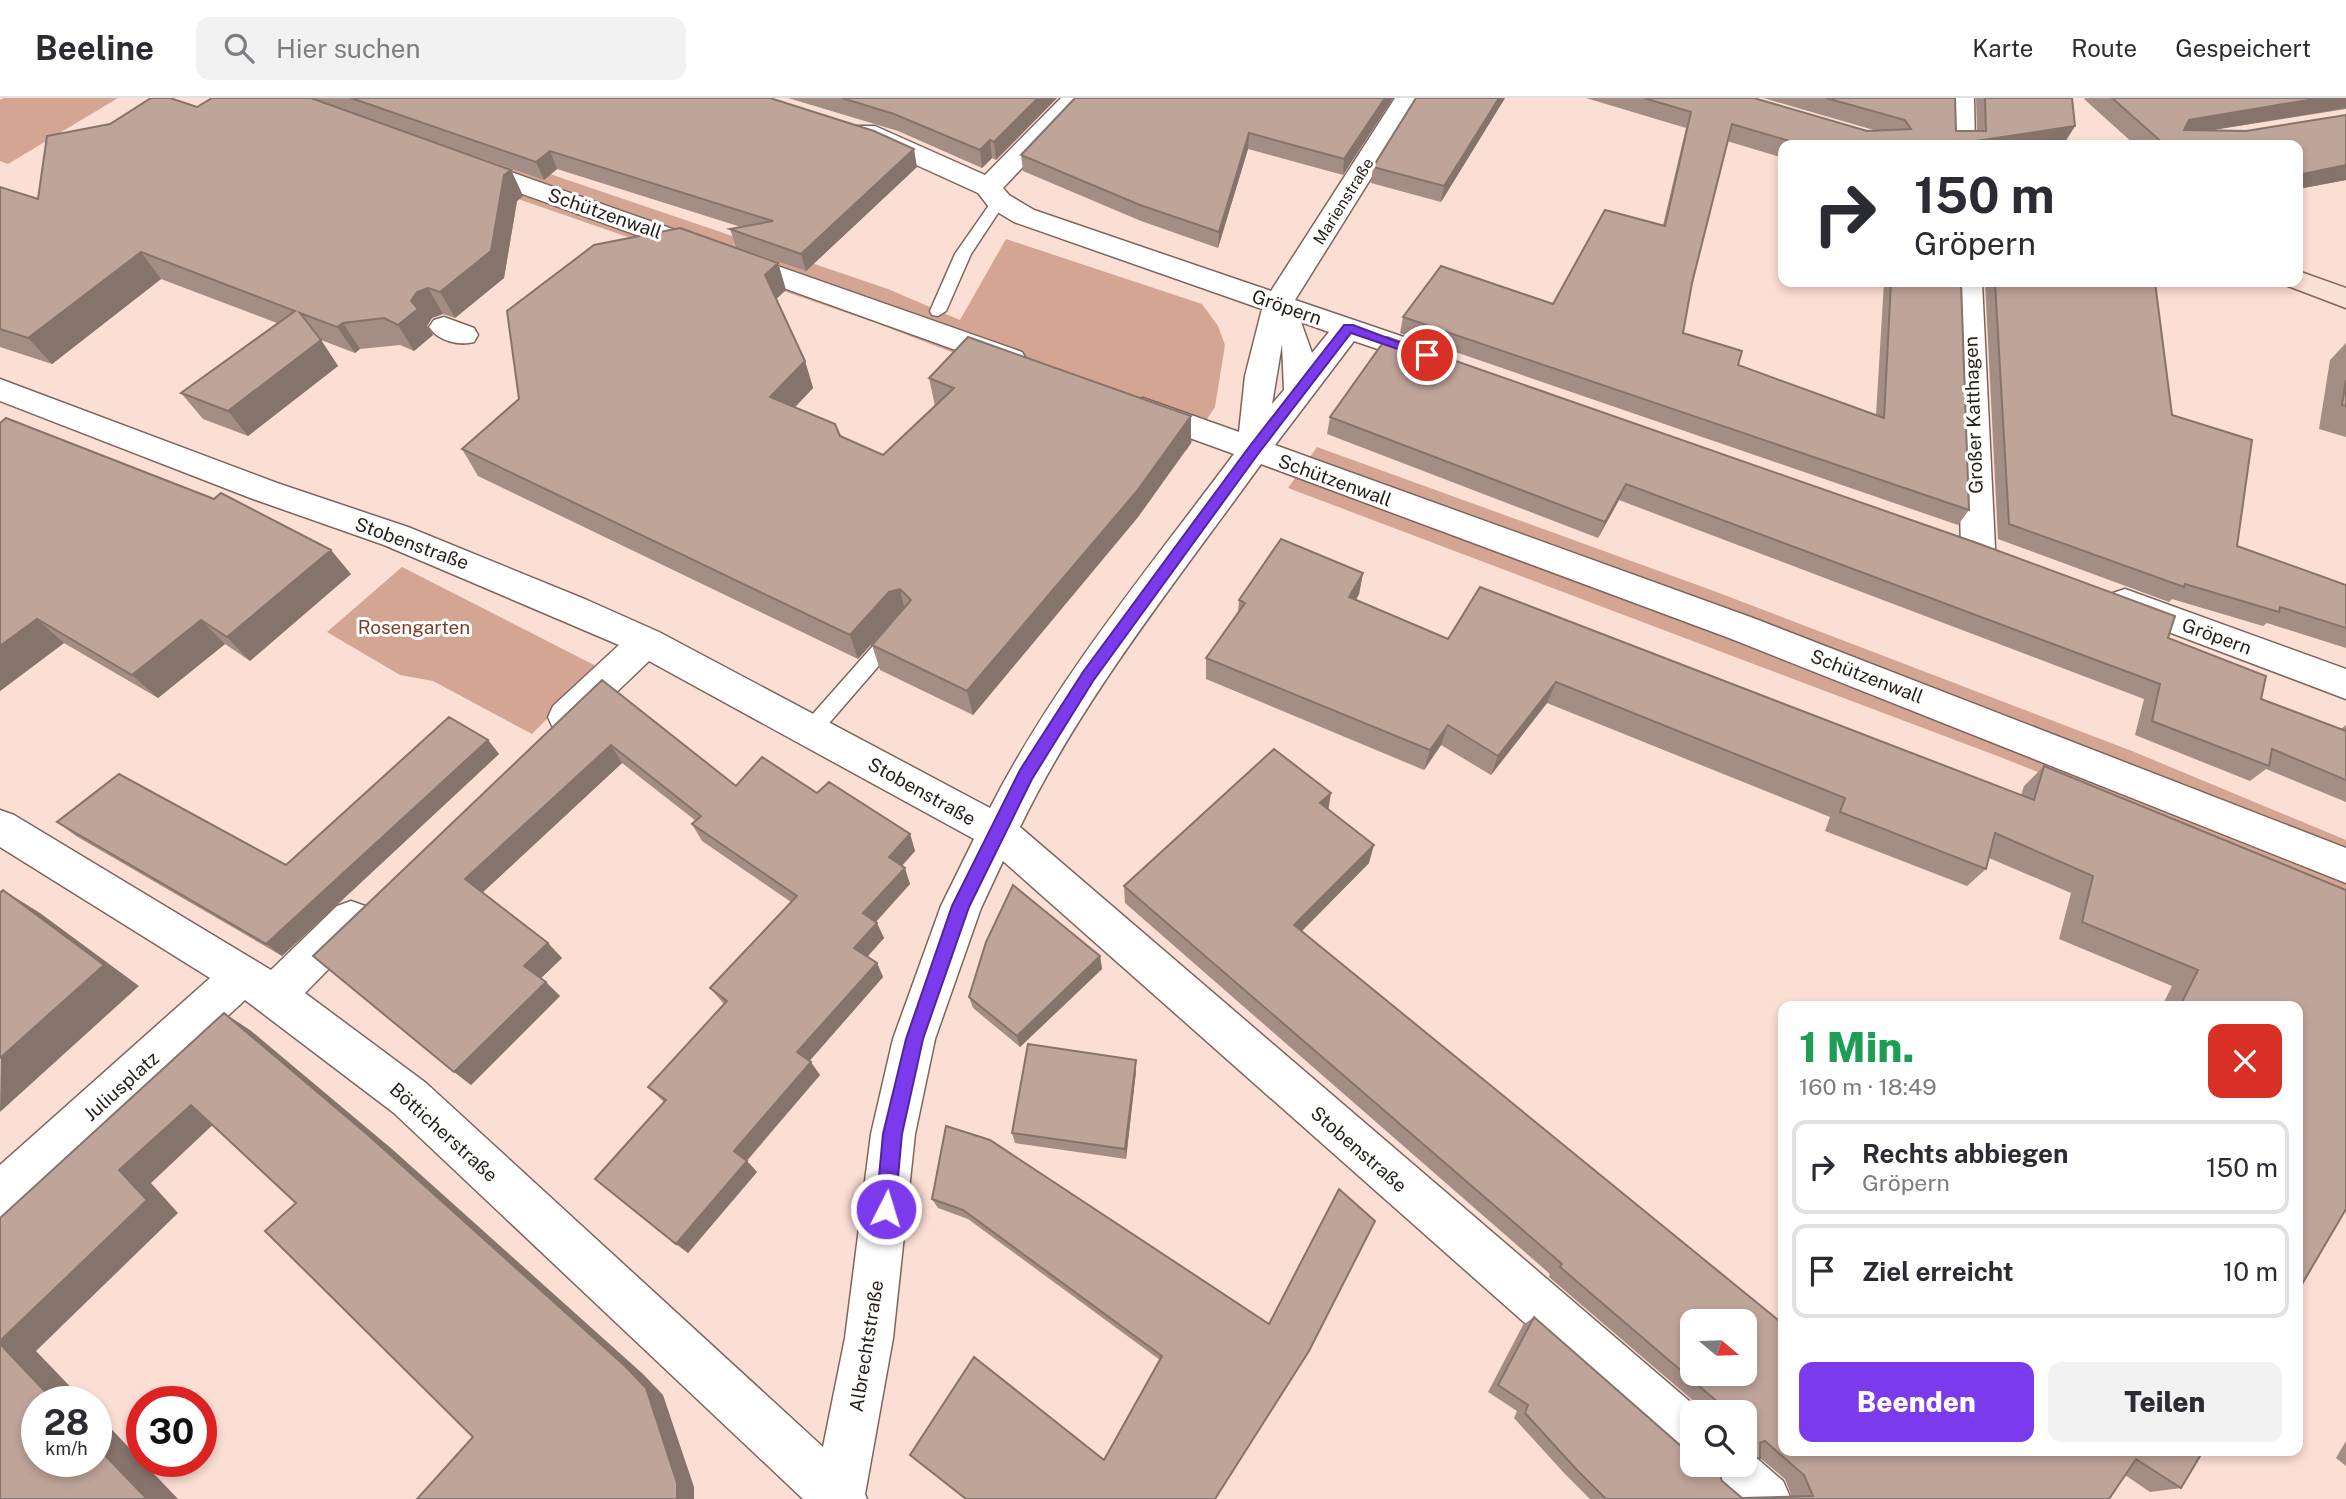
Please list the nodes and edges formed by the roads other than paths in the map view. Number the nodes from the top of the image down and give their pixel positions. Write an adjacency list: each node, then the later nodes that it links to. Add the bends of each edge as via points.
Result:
1 (1075, 98): 7 (street)
2 (1408, 98): 11 (street, Marienstraße)
3 (1961, 98): 5 (street)
4 (837, 123): 7 (street, Gröpern, via 888,140)
5 (1962, 140)
6 (438, 155): 15 (street, Schützenwall)
7 (993, 194): 11 (street, Gröpern, via 1024,216); 12 (lane)
8 (2303, 282): 10 (main road)
9 (1968, 287): 20 (street, Großer Katthagen)
10 (2346, 299)
11 (1278, 304): 13 (street, Gröpern); 17 (street, via 1297,345); 19 (street, via 1255,399)
12 (938, 311)
13 (1348, 328): 14 (street, Gröpern); 17 (street, Albrechtstraße)
14 (1466, 369)
15 (1039, 370)
16 (0, 389): 23 (street, Stobenstraße, via 489,572)
17 (1299, 391): 19 (street, Albrechtstraße)
18 (1115, 398): 19 (street, Schützenwall)
19 (1254, 450): 28 (street, Albrechtstraße, via 1088,677); 29 (street, Schützenwall, via 1754,633)
20 (1978, 548)
21 (2096, 591): 24 (street, Gröpern)
22 (905, 624): 25 (lane)
23 (646, 642): 25 (street, Stobenstraße); 26 (street)
24 (2346, 684)
25 (811, 730): 28 (street, Stobenstraße)
26 (541, 741)
27 (0, 827): 31 (street, Bötticherstraße)
28 (996, 831): 33 (street, Stobenstraße); 35 (street, Albrechtstraße, via 961,906 915,1039 893,1134 869,1338)
29 (2346, 866)
30 (366, 905): 31 (street, Juliusplatz)
31 (258, 985): 32 (street, Juliusplatz); 35 (street, Bötticherstraße, via 423,1109)
32 (0, 1196)
33 (1680, 1427)
34 (1739, 1477): 36 (street)
35 (839, 1499)
36 (1765, 1499)

